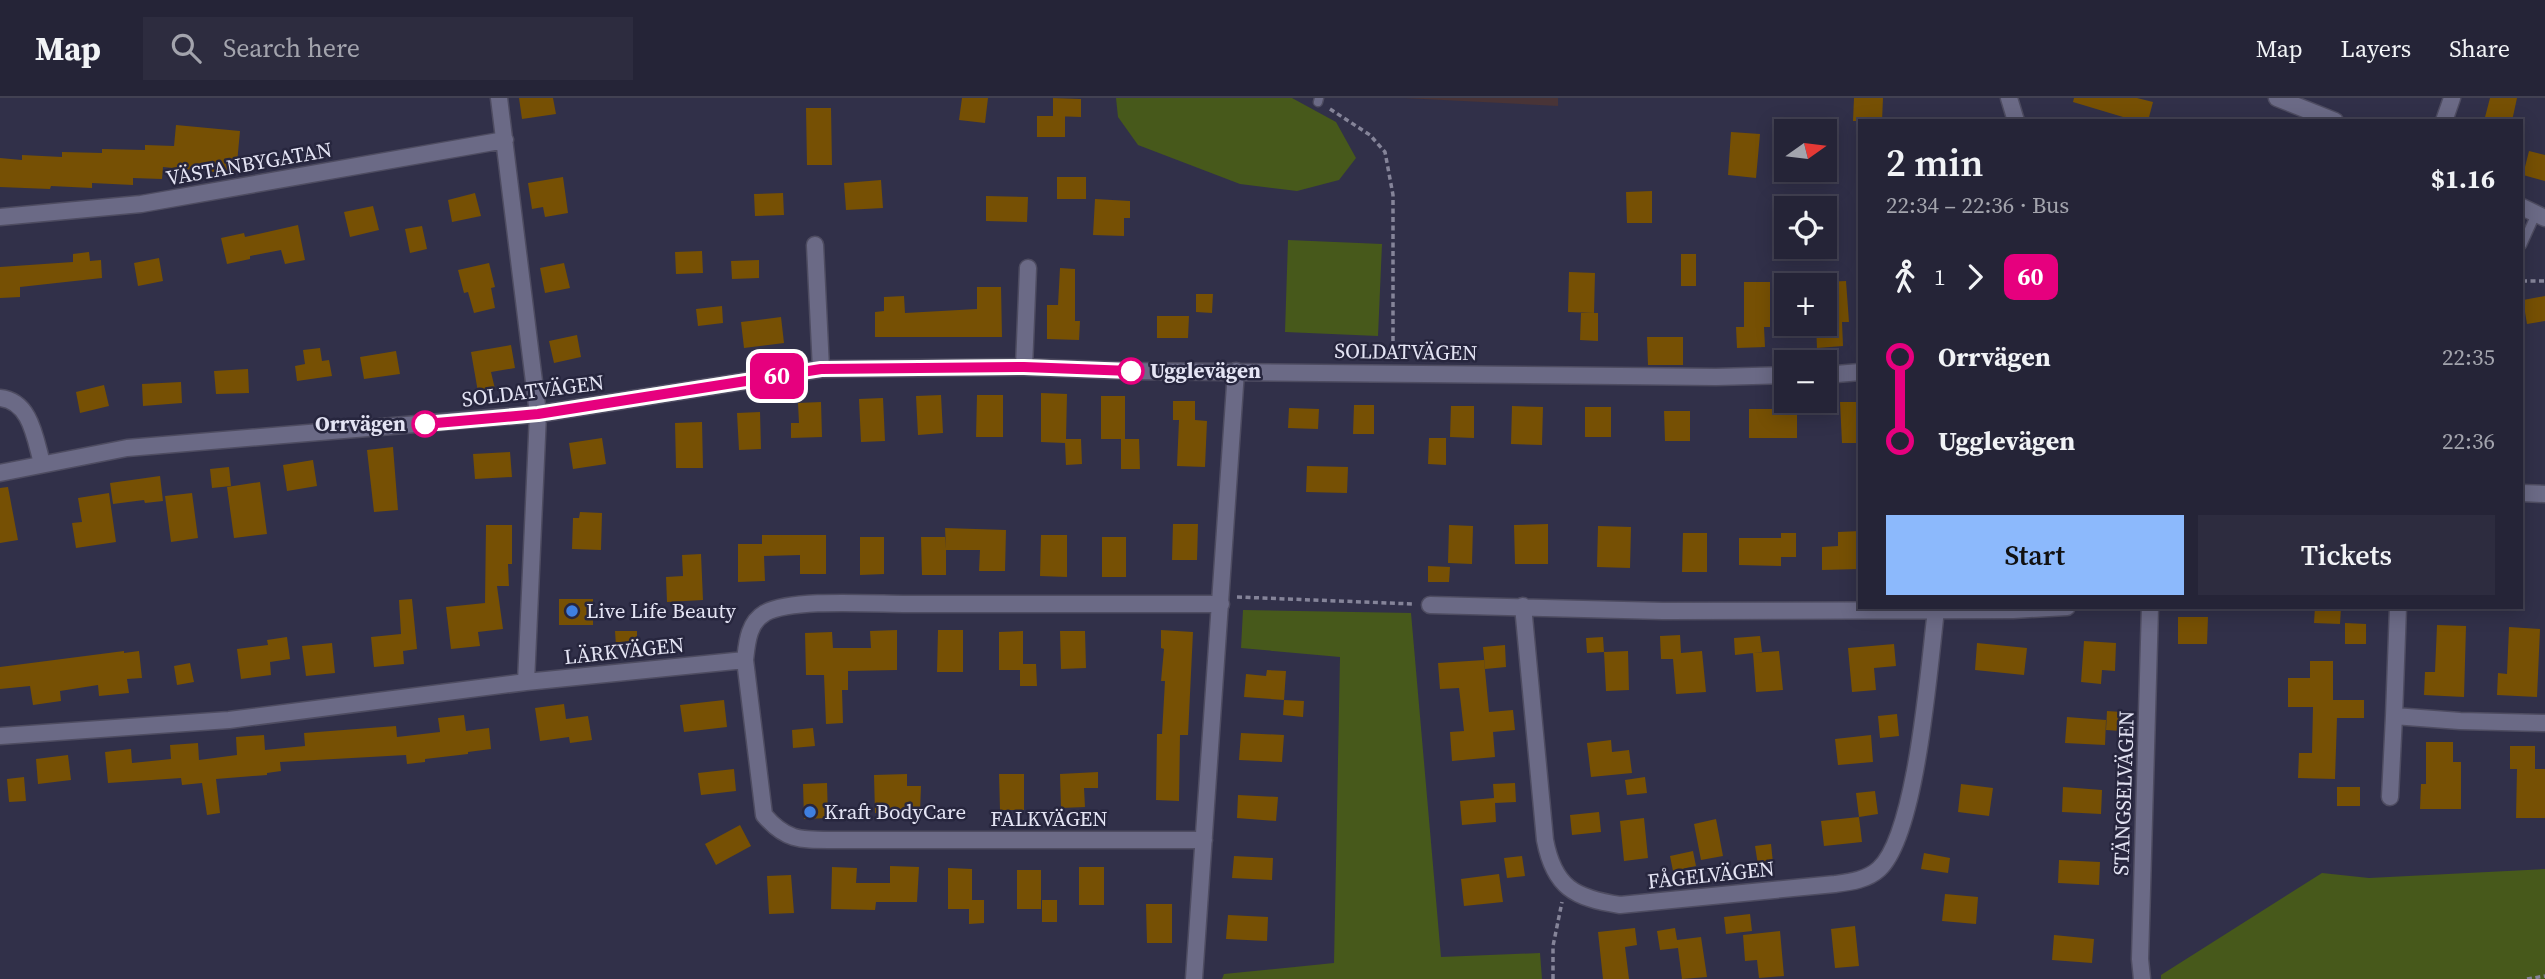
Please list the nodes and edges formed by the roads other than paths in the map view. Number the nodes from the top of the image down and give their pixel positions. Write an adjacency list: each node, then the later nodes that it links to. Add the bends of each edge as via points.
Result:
1 (499, 98): 8 (street)
2 (2009, 98): 5 (street)
3 (2277, 98): 6 (street)
4 (2452, 98): 7 (street)
5 (2015, 119)
6 (2329, 119)
7 (2445, 119)
8 (505, 140): 10 (street, VÄSTANBYGATAN, via 141,204); 21 (street)
9 (2534, 213): 11 (lane)
10 (0, 217)
11 (2523, 242)
12 (815, 245): 15 (street)
13 (1028, 268): 14 (street)
14 (1024, 367): 15 (street, SOLDATVÄGEN); 16 (street, SOLDATVÄGEN)
15 (821, 369): 21 (street, SOLDATVÄGEN)
16 (1236, 371): 19 (street, SOLDATVÄGEN); 26 (street)
17 (1858, 372): 18 (street)
18 (1837, 374)
19 (1774, 376)
20 (0, 398): 22 (street, via 9,399 24,412)
21 (538, 414): 22 (street, SOLDATVÄGEN, via 127,448); 34 (street)
22 (42, 463): 23 (street, SOLDATVÄGEN)
23 (0, 473)
24 (2523, 493): 25 (street)
25 (2545, 494)
26 (1221, 600): 33 (street, via 779,608 755,622); 39 (street)
27 (1430, 605): 28 (street)
28 (1523, 606): 32 (street, via 1663,611); 32 (street, FÅGELVÄGEN, via 1549,860 1569,889 1620,905 1835,884 1861,880 1879,869 1899,837 1906,814)
29 (1980, 609): 32 (street)
30 (2150, 609): 41 (street, STÄNGSELVÄGEN)
31 (2398, 609): 35 (street)
32 (1936, 610)
33 (745, 660): 34 (street, LÄRKVÄGEN); 39 (street, FALKVÄGEN, via 764,815 778,831 807,840)
34 (526, 682): 37 (street, LÄRKVÄGEN, via 229,720)
35 (2394, 716): 36 (street); 38 (street)
36 (2545, 723)
37 (0, 736)
38 (2389, 797)
39 (1203, 840): 40 (street)
40 (1194, 979)
41 (2142, 979)

